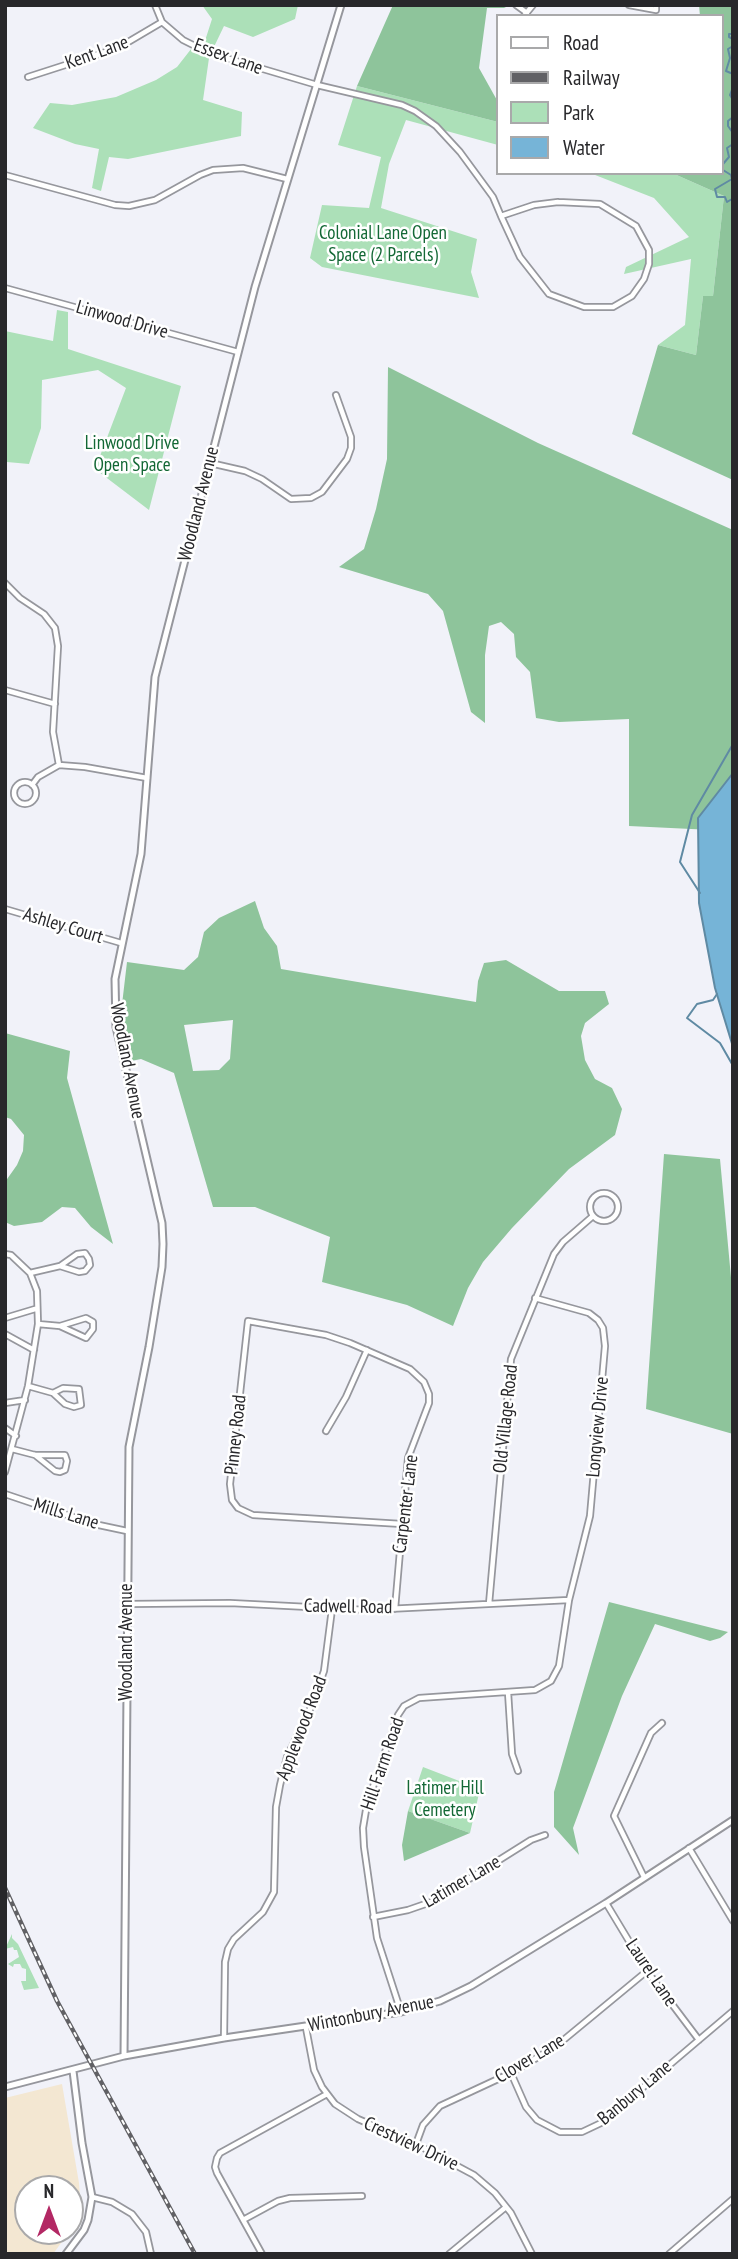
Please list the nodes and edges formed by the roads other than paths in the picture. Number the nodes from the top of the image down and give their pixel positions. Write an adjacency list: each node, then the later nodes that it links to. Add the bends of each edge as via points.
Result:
1 (155, 5): 8 (street, Essex Lane)
2 (341, 5): 10 (street, Woodland Avenue)
3 (516, 5): 7 (street)
4 (533, 5): 7 (street)
5 (629, 5): 6 (street, via 656,10)
6 (656, 5)
7 (526, 14)
8 (162, 22): 9 (street, Kent Lane, via 118,48); 10 (street, Essex Lane, via 209,53)
9 (28, 77)
10 (317, 85): 12 (street, Woodland Avenue); 13 (street, Essex Lane, via 415,111 460,152 493,197)
11 (5, 174): 12 (street, via 129,206 155,200 213,170 243,167)
12 (288, 179): 15 (street, Woodland Avenue)
13 (501, 216): 13 (street, via 520,257 549,294 584,307 612,307 632,296 644,279 649,250 636,226 600,204 558,202)
14 (5, 288): 15 (street, Linwood Drive)
15 (238, 352): 17 (street, Woodland Avenue)
16 (336, 395): 17 (street, via 351,448 322,492 311,498 292,499 245,471)
17 (210, 463): 22 (street, Woodland Avenue, via 155,677)
18 (5, 583): 20 (street, via 55,628)
19 (5, 690): 20 (street)
20 (55, 705): 21 (street, via 53,732)
21 (59, 765): 22 (street); 23 (street)
22 (148, 778): 25 (street, Woodland Avenue, via 141,854)
23 (32, 785): 23 (street, via 18,785 14,795 18,802 33,801)
24 (5, 909): 25 (street, Ashley Court)
25 (121, 943): 51 (street, Woodland Avenue, via 115,979 116,1027 163,1244 129,1447)
26 (593, 1216): 26 (street, Old Village Road, via 593,1197 602,1193 615,1197 618,1210 613,1217 600,1220); 30 (street, Old Village Road, via 563,1241)
27 (5, 1254): 29 (street)
28 (60, 1266): 28 (street, via 79,1272 90,1265 85,1253); 29 (street)
29 (30, 1273): 31 (street, via 37,1291)
30 (535, 1298): 52 (street, Longview Drive, via 589,1313 603,1328 590,1517); 54 (street, Old Village Road, via 508,1373)
31 (36, 1309): 32 (street); 34 (street)
32 (5, 1318)
33 (248, 1321): 38 (street, Carpenter Lane, via 326,1335); 50 (street, Pinney Road, via 230,1484 237,1508 253,1515)
34 (38, 1324): 35 (street); 37 (street)
35 (60, 1326): 35 (street, via 86,1338 93,1322 86,1318)
36 (5, 1334): 37 (street)
37 (34, 1350): 39 (street)
38 (367, 1350): 44 (street); 50 (street, Carpenter Lane, via 419,1376 429,1394 426,1415 408,1458)
39 (28, 1386): 40 (street); 41 (street)
40 (53, 1393): 40 (street, via 65,1404 80,1405 79,1389)
41 (25, 1400): 42 (street); 45 (street)
42 (5, 1403)
43 (5, 1428): 45 (street)
44 (326, 1431)
45 (16, 1436): 46 (street)
46 (12, 1449): 47 (street); 48 (street)
47 (35, 1455): 47 (street, via 65,1455 67,1465 55,1471)
48 (5, 1472)
49 (5, 1494): 51 (street, Mills Lane)
50 (402, 1524): 56 (street, Carpenter Lane)
51 (127, 1531): 53 (street, Woodland Avenue)
52 (569, 1600): 54 (street, Cadwell Road); 57 (street, Hill Farm Road, via 557,1673 535,1690)
53 (128, 1604): 55 (street, Cadwell Road, via 230,1602); 73 (street, Woodland Avenue)
54 (489, 1604): 56 (street, Cadwell Road)
55 (332, 1609): 56 (street, Cadwell Road); 71 (street, Applewood Road, via 324,1671 287,1757 280,1785 274,1892 263,1912 228,1949)
56 (395, 1609)
57 (508, 1692): 59 (street, via 512,1754); 65 (street, Hill Farm Road, via 419,1698 398,1715 363,1828)
58 (662, 1723): 63 (street, via 651,1733 614,1816)
59 (518, 1771)
60 (733, 1820): 62 (street, Wintonbury Avenue)
61 (545, 1835): 65 (street, Latimer Lane, via 434,1901)
62 (689, 1848): 63 (street, Wintonbury Avenue); 66 (street)
63 (644, 1877): 64 (street, Wintonbury Avenue)
64 (606, 1903): 67 (street, Laurel Lane); 69 (street, Wintonbury Avenue, via 471,1986)
65 (373, 1917): 69 (street, Hill Farm Road)
66 (733, 1920)
67 (648, 1971): 72 (street, Laurel Lane); 75 (street, Clover Lane, via 555,2047)
68 (733, 2011): 72 (street, Banbury Lane)
69 (401, 2012): 70 (street, Wintonbury Avenue)
70 (306, 2028): 71 (street, Wintonbury Avenue); 77 (street, Crestview Drive, via 314,2070)
71 (224, 2038): 73 (street, Wintonbury Avenue)
72 (699, 2040): 75 (street, Banbury Lane, via 601,2123 582,2132 560,2132 537,2120)
73 (124, 2056): 74 (street, Wintonbury Avenue)
74 (73, 2071): 76 (street, Wintonbury Avenue); 80 (street)
75 (510, 2073): 78 (street, Clover Lane, via 440,2106 423,2124)
76 (5, 2087)
77 (327, 2094): 78 (street, Crestview Drive, via 348,2114); 83 (street, via 220,2153 217,2173)
78 (416, 2144): 82 (street, Crestview Drive, via 474,2175)
79 (362, 2196): 83 (street, via 290,2198)
80 (92, 2197): 84 (street, via 84,2230); 85 (street, via 132,2214 146,2232)
81 (733, 2199): 89 (street)
82 (506, 2207): 87 (street); 88 (street, Crestview Drive)
83 (243, 2220): 86 (street)
84 (66, 2254)
85 (151, 2254)
86 (262, 2254)
87 (449, 2254)
88 (532, 2254)
89 (669, 2254)

